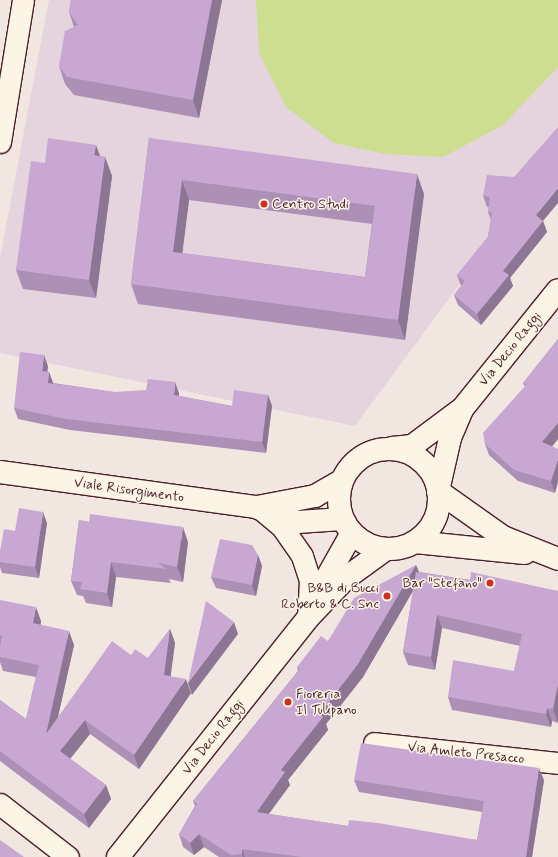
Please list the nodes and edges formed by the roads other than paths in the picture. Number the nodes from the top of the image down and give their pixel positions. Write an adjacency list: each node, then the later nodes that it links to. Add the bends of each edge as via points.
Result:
1 (23, 0): 2 (street)
2 (1, 130)
3 (558, 290): 4 (main road, Via Decio Raggi)
4 (463, 408): 5 (main road, Via Decio Raggi, via 412,446); 8 (main road, Via Decio Raggi, via 450,438)
5 (391, 448): 7 (main road, Via Decio Raggi, via 361,457); 8 (main road, Via Decio Raggi, via 408,452 422,461 433,475)
6 (0, 472): 9 (main road, Viale Risorgimento)
7 (342, 481): 9 (main road, Viale Risorgimento, via 315,496); 10 (main road, Via Decio Raggi, via 338,500)
8 (438, 491): 11 (main road, Via Decio Raggi, via 434,520); 13 (main road, via 503,537)
9 (257, 507): 10 (main road, Viale Risorgimento, via 298,522); 14 (street, via 282,527 302,556 310,580)
10 (347, 526): 12 (main road, via 373,547); 14 (main road, Via Decio Raggi)
11 (415, 542): 12 (main road, Via Decio Raggi); 13 (main road)
12 (386, 549): 14 (main road, Via Decio Raggi, via 346,578)
13 (550, 557)
14 (308, 618): 19 (main road, Via Decio Raggi)
15 (374, 744): 16 (street, Via Amleto Presacco)
16 (558, 763)
17 (0, 804): 18 (street)
18 (68, 857)
19 (118, 857)

